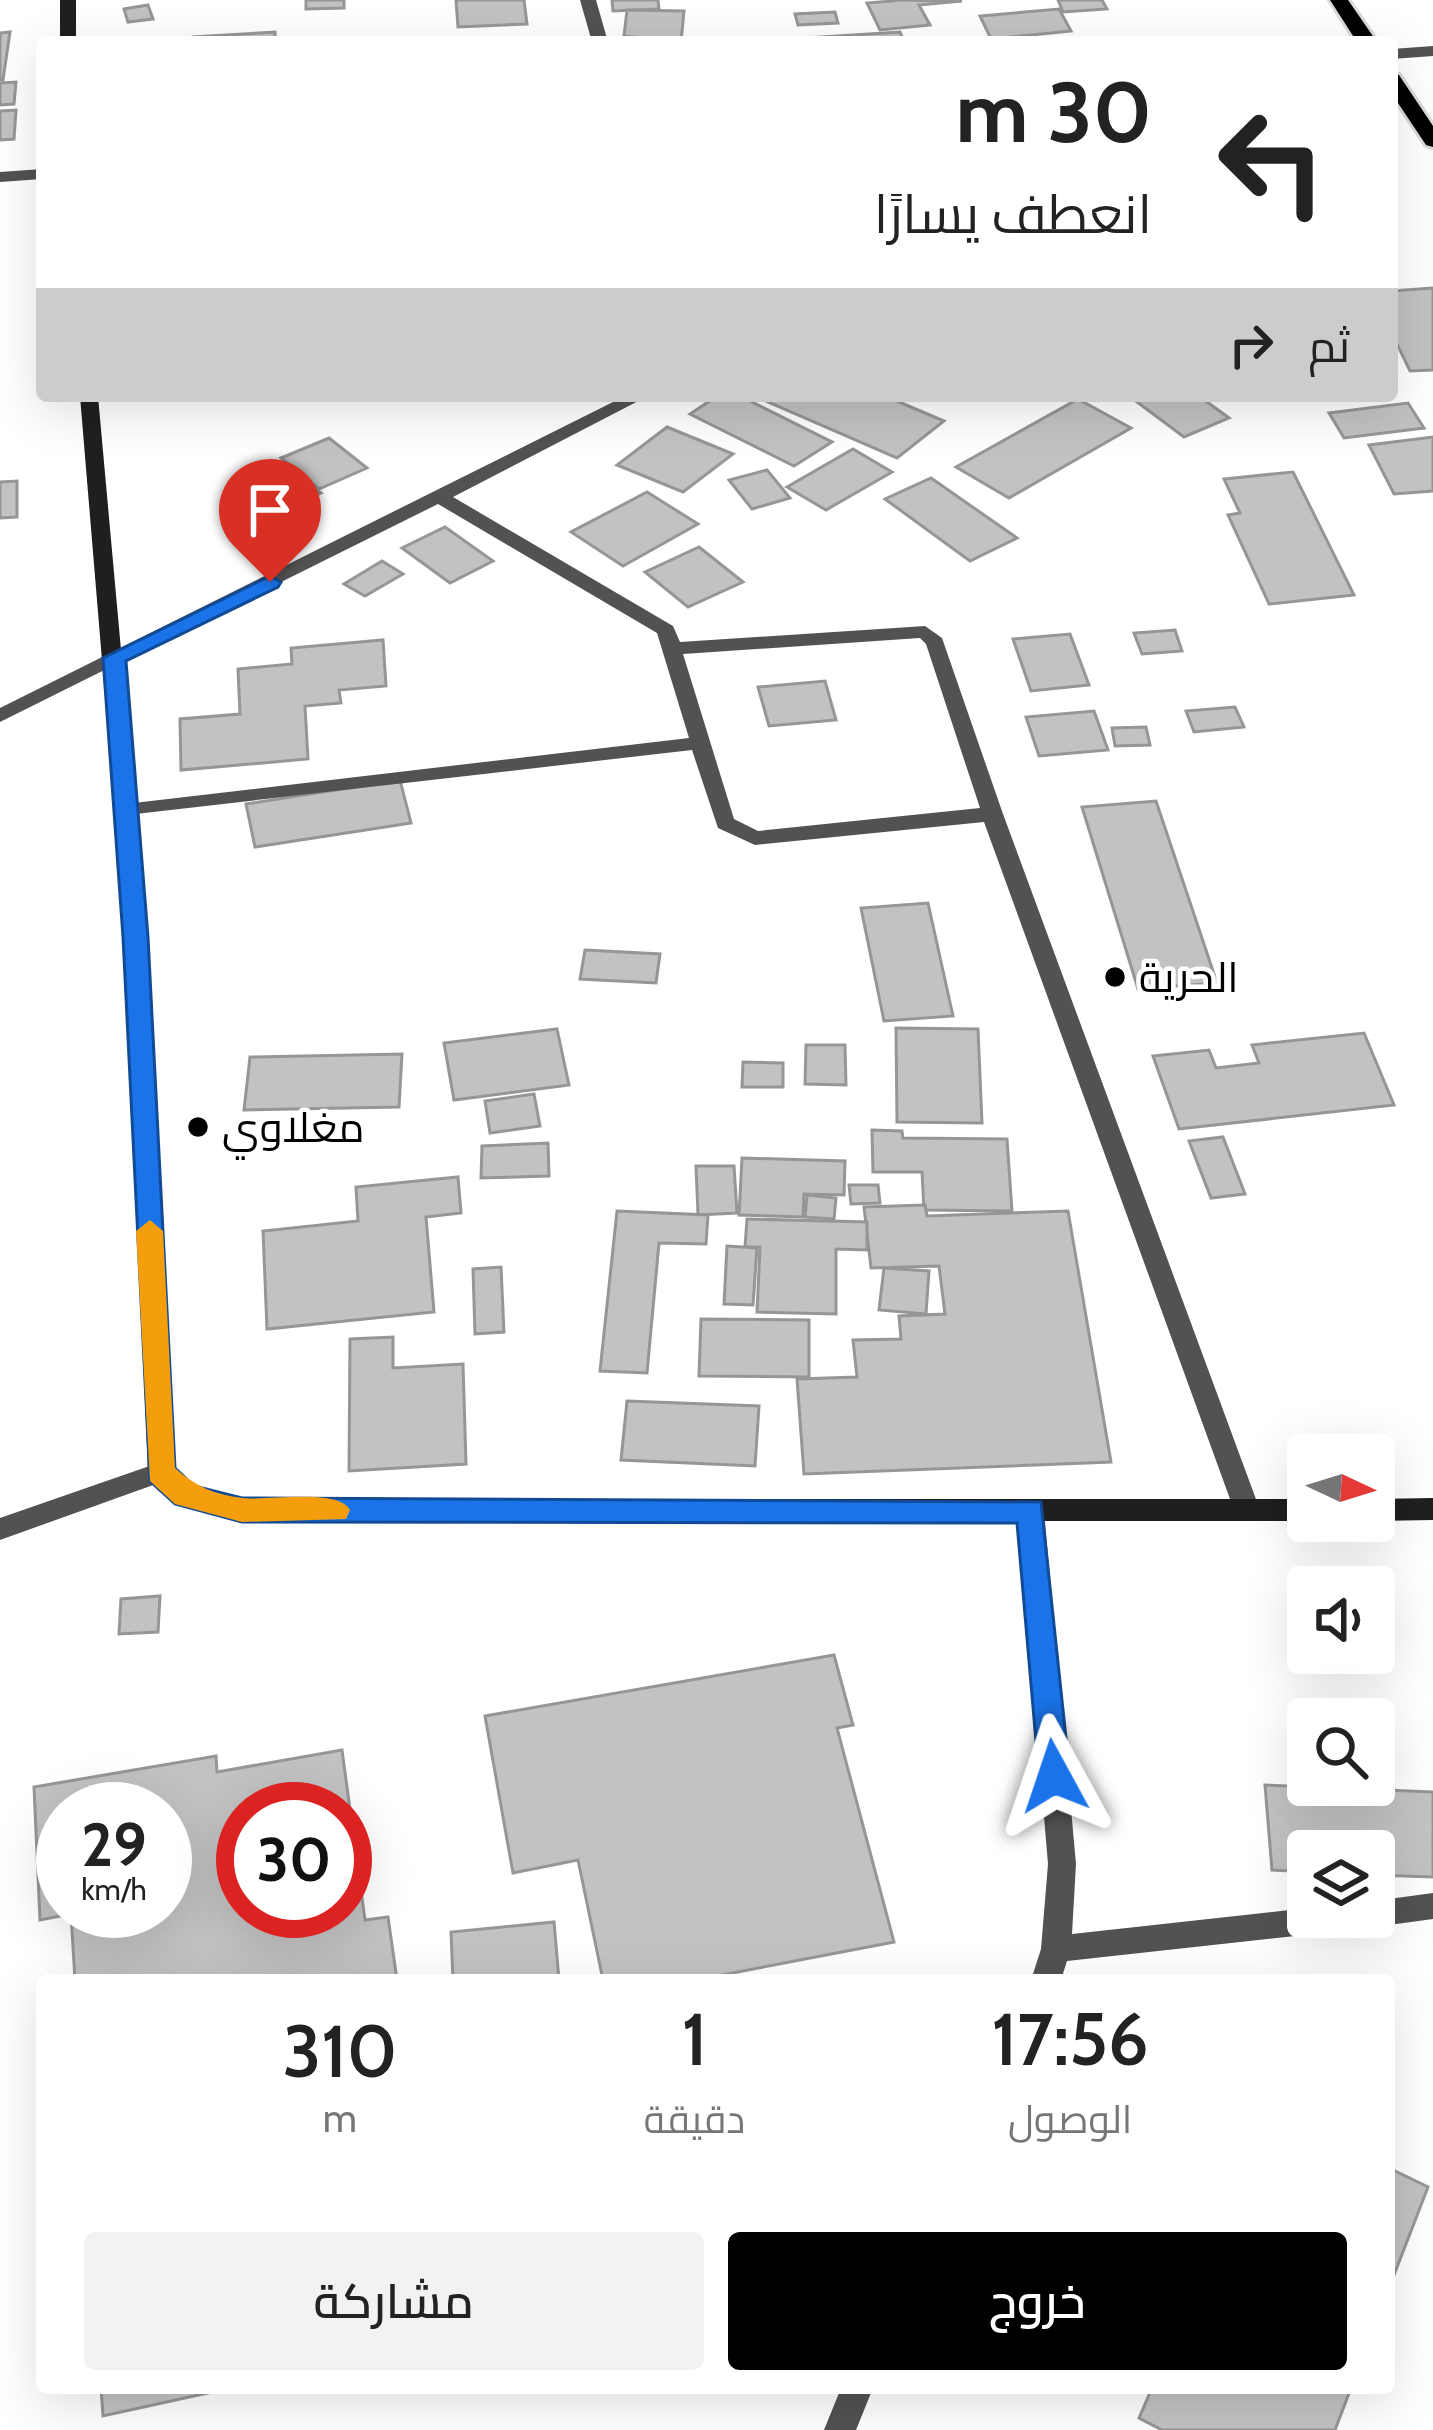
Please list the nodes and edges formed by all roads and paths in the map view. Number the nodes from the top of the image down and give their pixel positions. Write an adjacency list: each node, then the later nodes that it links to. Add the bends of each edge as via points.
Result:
1 (68, 0): 4 (street)
2 (588, 0): 5 (street)
3 (1339, 0): 6 (main road)
4 (68, 36)
5 (598, 36)
6 (1363, 36)
7 (1433, 51): 8 (street)
8 (1398, 54)
9 (1398, 88): 10 (main road)
10 (1433, 141)
11 (36, 174): 12 (street)
12 (0, 177)
13 (90, 402): 17 (street)
14 (627, 402): 15 (street)
15 (442, 498): 16 (street, via 666,630); 17 (street)
16 (672, 650): 19 (street); 21 (street, via 925,632)
17 (114, 658): 18 (street); 20 (street)
18 (0, 716)
19 (699, 743): 20 (street); 21 (street, via 725,823 755,838)
20 (125, 811): 22 (street)
21 (992, 814): 24 (street)
22 (161, 1472): 23 (street, via 185,1495 242,1510); 28 (street)
23 (1031, 1510): 24 (street); 32 (street, via 1062,1864)
24 (1246, 1510): 25 (street)
25 (1287, 1510)
26 (1395, 1510): 27 (street)
27 (1433, 1510)
28 (0, 1529)
29 (1433, 1906): 30 (street)
30 (1395, 1911)
31 (1287, 1924): 32 (street)
32 (1056, 1949): 33 (street)
33 (1048, 1974)
34 (855, 2394): 35 (street)
35 (840, 2430)

